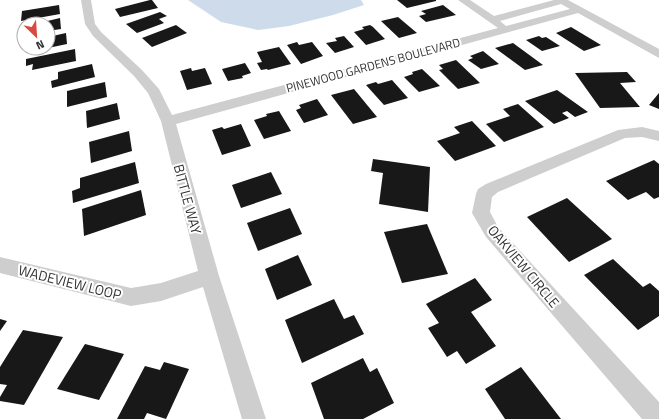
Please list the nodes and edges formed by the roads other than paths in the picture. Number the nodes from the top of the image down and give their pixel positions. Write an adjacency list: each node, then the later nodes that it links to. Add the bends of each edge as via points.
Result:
1 (86, 0): 8 (street, BITTLE WAY, via 90,24 154,92)
2 (463, 0): 5 (street)
3 (562, 0): 4 (street); 5 (street)
4 (578, 10): 6 (street, PINEWOOD GARDENS BOULEVARD); 7 (street)
5 (492, 20): 6 (street)
6 (506, 30): 8 (street, PINEWOOD GARDENS BOULEVARD)
7 (659, 54)
8 (168, 121): 11 (street, BITTLE WAY)
9 (659, 136): 13 (street, OAKVIEW CIRCLE, via 642,132 624,133 492,188 484,194 481,213 492,232)
10 (0, 265): 11 (street, WADEVIEW LOOP, via 131,297 160,292)
11 (208, 276): 12 (street, BITTLE WAY)
12 (254, 419)
13 (658, 419)

